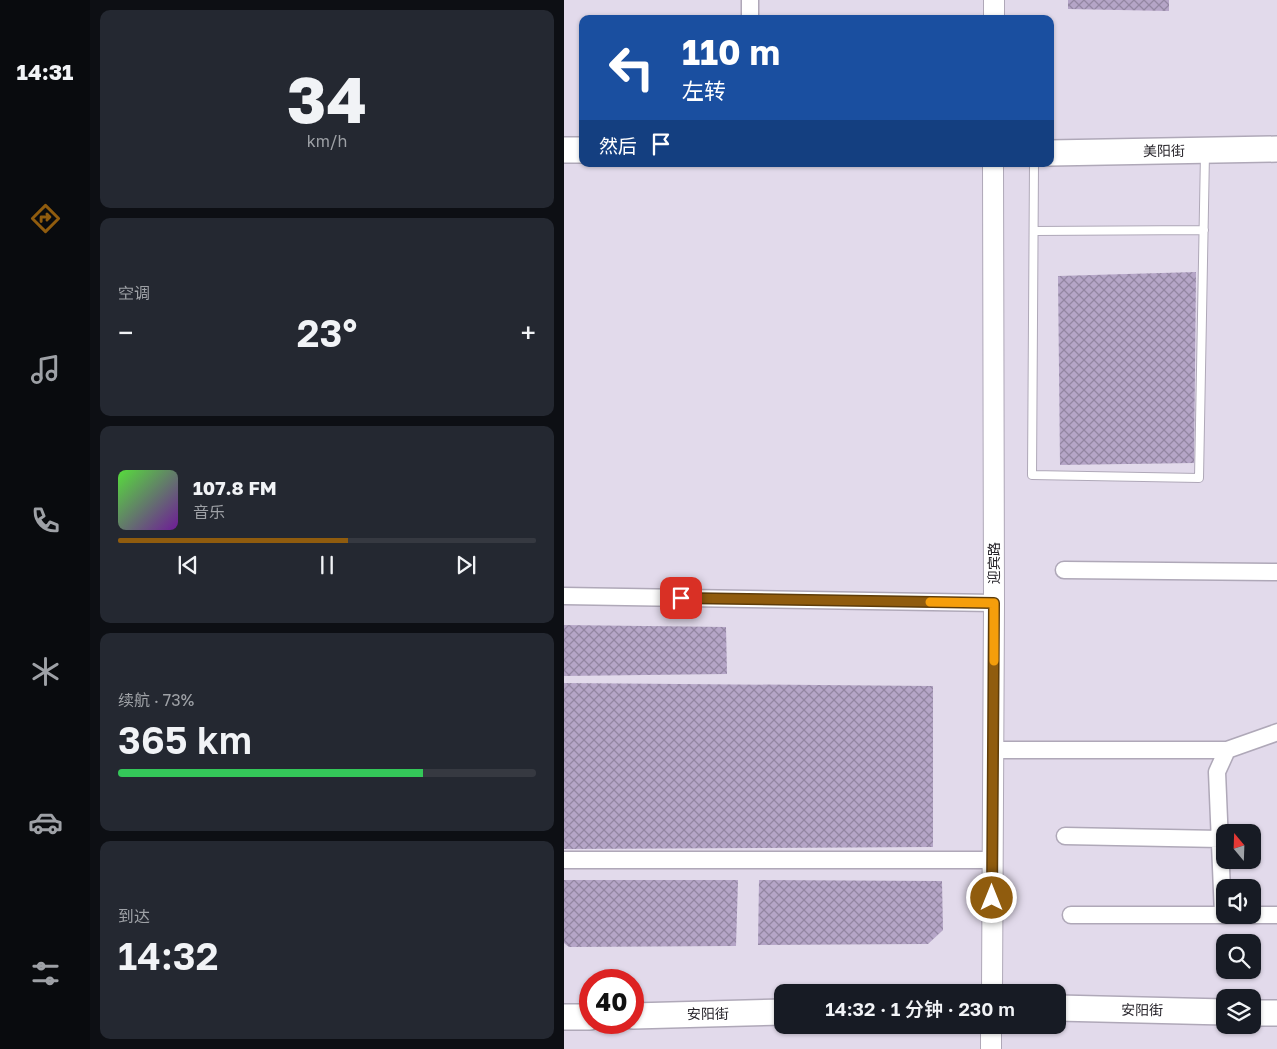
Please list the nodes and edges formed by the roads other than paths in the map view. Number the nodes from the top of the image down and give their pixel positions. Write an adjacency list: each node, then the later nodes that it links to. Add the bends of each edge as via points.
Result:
1 (750, 0): 3 (street)
2 (994, 0): 4 (street)
3 (750, 15)
4 (994, 15)
5 (1277, 149): 8 (main road, 美阳街)
6 (564, 150): 7 (main road)
7 (579, 150)
8 (1205, 150): 9 (main road, 美阳街); 12 (lane)
9 (1054, 153)
10 (993, 167): 17 (street, 迎宾路)
11 (1034, 167): 13 (lane)
12 (1204, 230): 13 (lane); 13 (lane, via 1199,478 1032,475)
13 (1034, 231)
14 (1064, 570): 15 (street)
15 (1277, 572)
16 (564, 596): 17 (street)
17 (994, 603): 19 (street, 迎宾路)
18 (1277, 732): 20 (street)
19 (993, 750): 20 (street); 25 (street, 迎宾路)
20 (1227, 750): 21 (street, via 1217,772)
21 (1219, 824)
22 (1064, 836): 23 (street)
23 (1216, 839)
24 (564, 860): 25 (street)
25 (992, 860): 30 (street, 迎宾路)
26 (1072, 915): 27 (street)
27 (1216, 915)
28 (1261, 915): 29 (street)
29 (1277, 915)
30 (992, 984)
31 (1066, 1008): 33 (main road, 安阳街)
32 (774, 1012): 36 (main road, 安阳街)
33 (1216, 1012)
34 (1261, 1013): 35 (main road)
35 (1277, 1013)
36 (644, 1016)
37 (564, 1017): 38 (main road)
38 (579, 1017)
39 (991, 1034): 40 (street)
40 (991, 1049)

